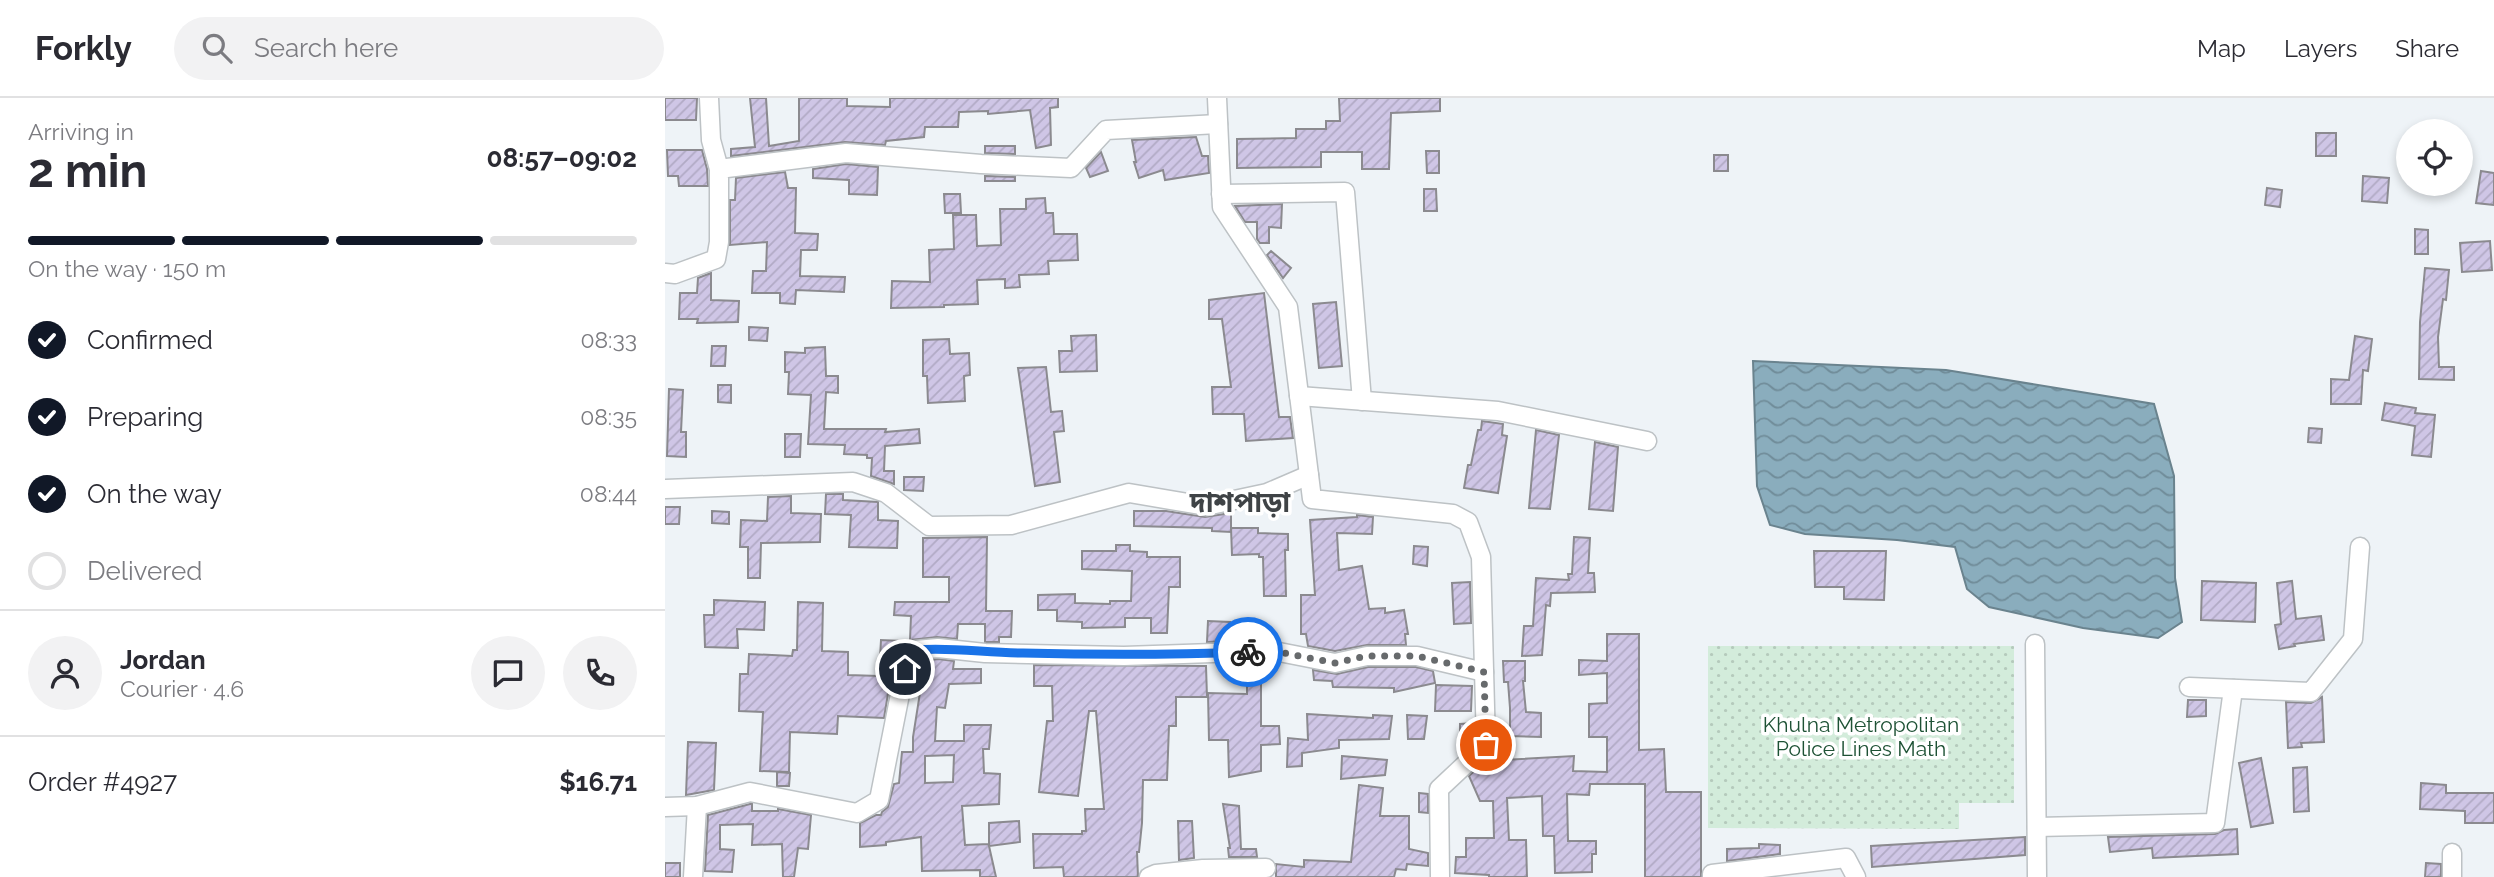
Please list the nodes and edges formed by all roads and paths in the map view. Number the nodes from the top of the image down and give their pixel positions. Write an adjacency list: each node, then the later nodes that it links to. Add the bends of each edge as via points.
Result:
1 (709, 98): 4 (street, via 711,140)
2 (1217, 98): 3 (street)
3 (1218, 124): 4 (street, via 1107,130 1072,168 846,153); 5 (street)
4 (719, 169): 6 (street, via 716,259 675,274)
5 (1221, 194): 7 (street, via 1222,207 1288,306); 8 (street, via 1345,192)
6 (665, 273)
7 (1299, 396): 8 (street); 10 (street)
8 (1362, 401): 9 (street, via 1498,411)
9 (1647, 441)
10 (1309, 475): 11 (street, via 1267,493 1206,506 1129,493 1011,525 929,526 886,493 853,482); 14 (street, via 1312,499 1453,513 1468,522 1481,557)
11 (665, 489)
12 (2360, 547): 16 (street, via 2353,639 2311,692)
13 (2035, 643): 19 (street)
14 (1484, 672): 17 (street, via 1417,656 1367,656 1335,663 1274,651 1124,656 916,650 905,669 879,800 857,813 750,792); 24 (street, via 1486,745 1439,789)
15 (2189, 687): 16 (street)
16 (2233, 689): 19 (street, via 2215,823)
17 (697, 806): 18 (street); 22 (street)
18 (665, 807)
19 (2037, 827): 27 (street)
20 (2452, 853): 28 (street)
21 (1266, 868): 23 (street, via 1203,869)
22 (693, 877)
23 (1149, 877)
24 (1440, 877)
25 (1711, 877): 26 (street, via 1846,858)
26 (1856, 877)
27 (2037, 877)
28 (2452, 877)

